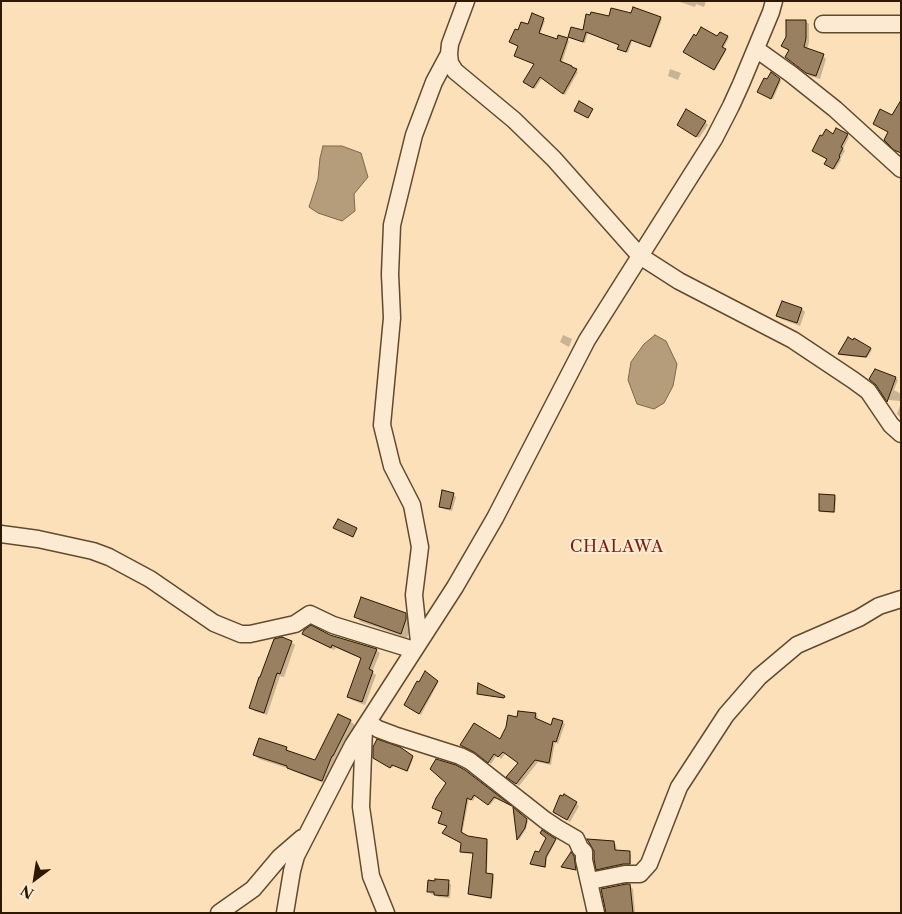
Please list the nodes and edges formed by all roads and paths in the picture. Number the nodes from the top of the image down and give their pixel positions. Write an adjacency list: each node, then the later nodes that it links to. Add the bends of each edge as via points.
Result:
1 (466, 1): 6 (street)
2 (774, 1): 5 (street)
3 (823, 24): 4 (street)
4 (901, 24)
5 (756, 49): 7 (street, via 835,109); 8 (street, via 714,139)
6 (449, 54): 8 (street, via 455,71 514,120 554,159); 12 (street, via 434,82 414,135 392,225 392,318 382,425 392,466 412,505 420,547 414,595)
7 (901, 169)
8 (640, 256): 9 (street, via 679,282 793,340 852,380 868,391); 12 (street, via 587,340 495,518)
9 (901, 434)
10 (1, 534): 12 (street, via 101,554 150,579 214,622 241,634 295,624 310,614 333,625)
11 (901, 599): 15 (street, via 879,606 797,646 759,677 726,715 678,788 649,864 640,874)
12 (417, 646): 13 (street)
13 (366, 724): 14 (street); 15 (street, via 470,761 545,820 576,839 584,852); 18 (street, via 360,807 371,876)
14 (307, 833): 16 (street, via 280,857 253,889); 17 (street, via 294,863)
15 (590, 881): 19 (street)
16 (219, 913)
17 (285, 913)
18 (386, 913)
19 (596, 913)

